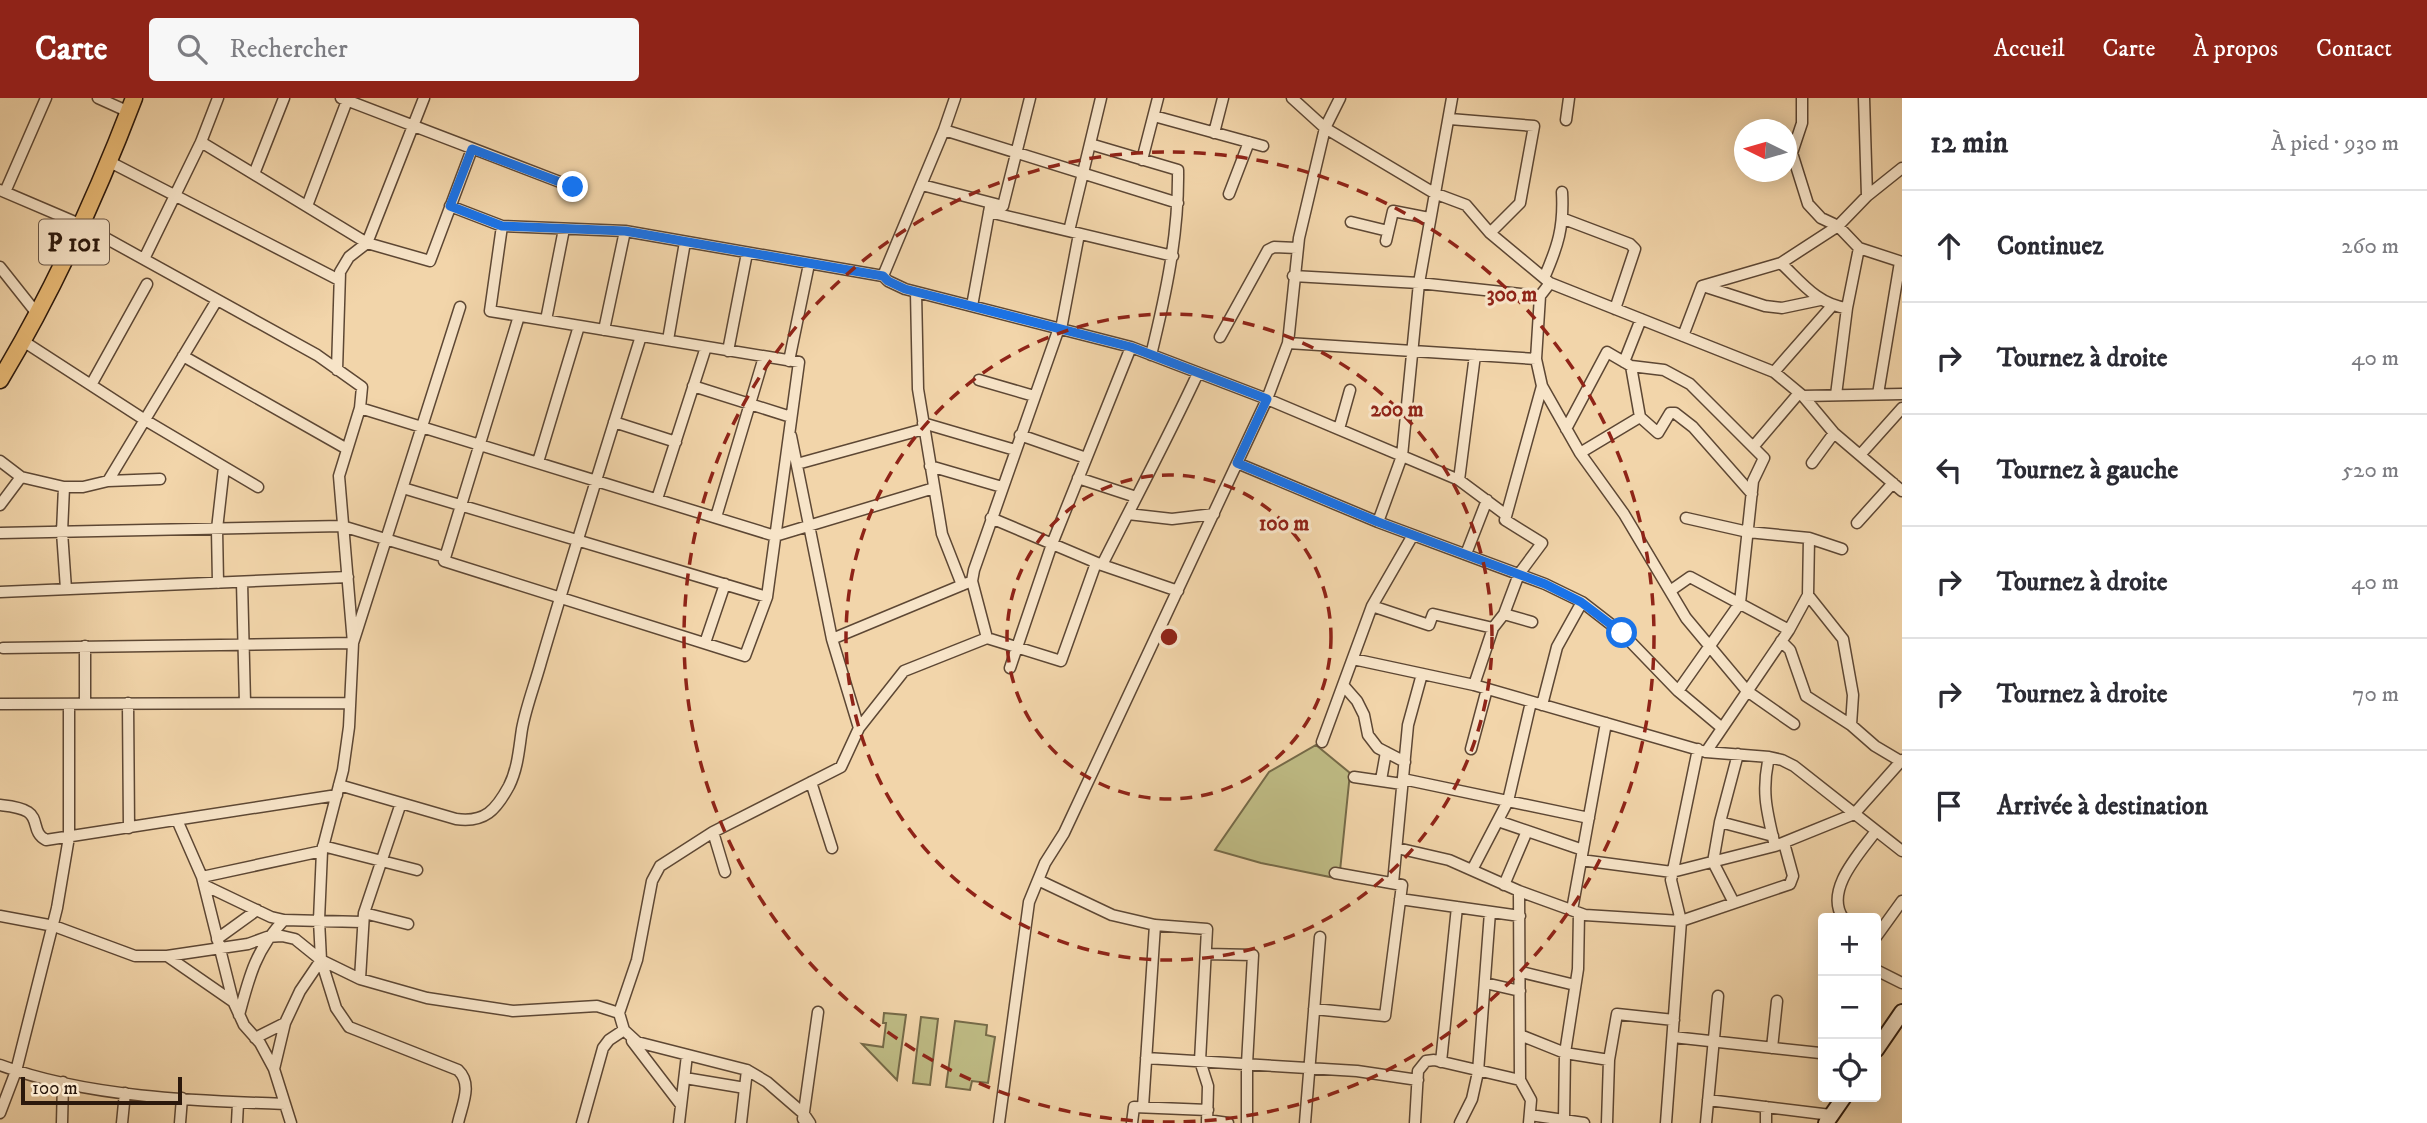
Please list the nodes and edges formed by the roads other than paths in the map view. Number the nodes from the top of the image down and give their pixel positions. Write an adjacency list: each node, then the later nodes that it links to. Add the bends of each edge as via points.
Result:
1 (46, 98): 39 (street)
2 (98, 98): 18 (street)
3 (218, 98): 26 (street)
4 (284, 98): 36 (street)
5 (424, 98): 22 (street)
6 (955, 98): 24 (street)
7 (1030, 98): 31 (street)
8 (1101, 98): 28 (street)
9 (1158, 98): 19 (street)
10 (1223, 98): 25 (street)
11 (1292, 98): 23 (street)
12 (1340, 98): 23 (street)
13 (1452, 98): 20 (street)
14 (1569, 98): 21 (street)
15 (1802, 98): 54 (street, via 1793,162 1808,204 1821,218)
16 (1864, 98): 44 (street)
17 (346, 99): 22 (street); 46 (street)
18 (132, 105): 33 (main road, P 101)
19 (1154, 116): 25 (street); 32 (street)
20 (1450, 119): 41 (street); 58 (street, via 1534,126 1520,203)
21 (1566, 120)
22 (413, 126): 30 (street); 60 (street)
23 (1325, 128): 41 (street); 61 (street)
24 (944, 130): 31 (street); 37 (street)
25 (1214, 133): 27 (street)
26 (201, 142): 36 (street); 43 (street)
27 (1249, 142): 29 (street); 42 (street)
28 (1090, 144): 32 (street); 35 (street)
29 (1263, 146)
30 (472, 149): 38 (street); 47 (street)
31 (1018, 153): 35 (street); 48 (street, via 1003,206)
32 (1142, 160): 45 (street, via 1178,170)
33 (108, 161): 43 (street); 52 (main road, P 101)
34 (1901, 172): 44 (street)
35 (1083, 173): 45 (street); 57 (street)
36 (254, 174): 46 (street)
37 (922, 185): 48 (street); 70 (street)
38 (573, 187)
39 (3, 191): 52 (street)
40 (1562, 192): 50 (street)
41 (1434, 193): 49 (street); 58 (street, via 1466,205)
42 (1229, 194)
43 (175, 196): 65 (street); 72 (street)
44 (1867, 196): 54 (street)
45 (1178, 203): 64 (street)
46 (307, 206): 60 (street)
47 (450, 206): 53 (street); 60 (street, via 430,261)
48 (990, 208): 57 (street); 81 (street)
49 (1429, 218): 51 (street, via 1393,211 1387,236); 74 (street)
50 (1564, 219): 73 (street); 86 (street, via 1635,250)
51 (1351, 222)
52 (82, 225): 65 (street); 87 (main road, P 101)
53 (502, 226): 55 (street); 88 (street, via 489,310)
54 (1838, 226): 62 (street); 67 (street)
55 (564, 229): 56 (street); 90 (street)
56 (625, 231): 59 (street); 93 (street)
57 (1074, 233): 64 (street); 92 (street)
58 (1490, 233): 73 (street)
59 (685, 242): 63 (street); 97 (street)
60 (367, 243): 72 (street, via 349,257)
61 (1297, 248): 71 (street); 96 (street, via 1268,250)
62 (1859, 248): 66 (street); 85 (street)
63 (747, 253): 68 (street); 102 (street)
64 (1172, 256): 104 (street)
65 (144, 259): 79 (street)
66 (1901, 262): 84 (street)
67 (1781, 263): 76 (street); 80 (street)
68 (809, 264): 70 (street); 109 (street)
69 (0, 268): 87 (street)
70 (883, 276): 77 (street)
71 (1293, 276): 74 (street); 99 (street)
72 (339, 280): 111 (street)
73 (1547, 281): 78 (street); 86 (street)
74 (1419, 283): 78 (street); 103 (street)
75 (148, 284): 116 (street)
76 (1702, 286): 80 (street, via 1765,306 1782,308); 95 (street)
77 (916, 292): 81 (street); 134 (street, via 918,389)
78 (1539, 296): 108 (street)
79 (216, 300): 106 (street); 111 (street)
80 (1820, 300): 82 (street)
81 (972, 306): 92 (street)
82 (1831, 306): 85 (street); 112 (street)
83 (460, 307): 133 (street)
84 (1897, 307): 121 (street)
85 (1847, 308): 123 (street)
86 (1615, 309): 89 (street)
87 (38, 315): 98 (main road, P 101)
88 (519, 316): 90 (street); 140 (street)
89 (1641, 319): 95 (street); 110 (street)
90 (546, 320): 91 (street)
91 (579, 326): 93 (street); 149 (street)
92 (1060, 329): 101 (street); 124 (street)
93 (604, 330): 94 (street)
94 (641, 336): 97 (street); 131 (street)
95 (1683, 336): 112 (street)
96 (1220, 337)
97 (667, 340): 100 (street)
98 (23, 341): 114 (main road, P 101); 116 (street)
99 (1288, 343): 103 (street); 125 (street)
100 (706, 347): 102 (street); 117 (street)
101 (1131, 347): 104 (street); 147 (street)
102 (728, 351): 107 (street)
103 (1412, 351): 105 (street); 146 (street)
104 (1151, 355): 113 (street)
105 (1475, 355): 108 (street); 159 (street)
106 (183, 356): 130 (street); 142 (street)
107 (764, 357): 109 (street); 126 (street)
108 (1536, 359): 118 (street)
109 (789, 361): 132 (street, via 799,362)
110 (1628, 364): 129 (street); 136 (street, via 1607,352); 141 (street, via 1664,370 1690,384)
111 (337, 370): 127 (street, via 362,387)
112 (1774, 372): 120 (street)
113 (1198, 373): 125 (street); 169 (street)
114 (0, 380)
115 (979, 380): 124 (street)
116 (91, 385): 130 (street)
117 (693, 386): 126 (street); 139 (street)
118 (1542, 386): 136 (street); 176 (street)
119 (1350, 390): 135 (street)
120 (1801, 394): 123 (street); 137 (street); 141 (street)
121 (1878, 394): 122 (street); 123 (street)
122 (1902, 394)
123 (1836, 395)
124 (1034, 396): 138 (street)
125 (1267, 399): 135 (street); 150 (street)
126 (750, 404): 132 (street); 177 (street)
127 (360, 408): 133 (street); 142 (street)
128 (1902, 408): 145 (street)
129 (1640, 417): 144 (street); 168 (street, via 1658,433 1675,412)
130 (145, 420): 153 (street); 160 (street)
131 (614, 422): 139 (street); 158 (street)
132 (791, 423): 152 (street); 189 (street)
133 (422, 426): 140 (street); 165 (street)
134 (924, 426): 143 (street); 152 (street); 154 (street)
135 (1339, 429): 146 (street)
136 (1566, 429): 144 (street)
137 (1833, 433): 145 (street); 151 (street)
138 (1020, 435): 143 (street); 147 (street)
139 (676, 442): 170 (street)
140 (480, 444): 149 (street); 173 (street)
141 (1753, 447): 168 (street, via 1764,458)
142 (347, 449): 183 (street, via 339,476)
143 (1015, 450): 163 (street)
144 (1580, 453): 206 (street, via 1624,514)
145 (1860, 455): 161 (street)
146 (1402, 456): 159 (street); 180 (street)
147 (1086, 458): 156 (street)
148 (0, 461): 155 (street)
149 (538, 462): 158 (street)
150 (1237, 463): 175 (street); 180 (street)
151 (1812, 463)
152 (797, 464): 182 (street)
153 (225, 467): 162 (street); 184 (street)
154 (930, 467): 163 (street); 166 (street)
155 (22, 477): 164 (street); 172 (street)
156 (1078, 478): 169 (street); 193 (street)
157 (160, 479): 160 (street)
158 (596, 480): 170 (street); 192 (street)
159 (1459, 480): 171 (street)
160 (108, 481): 164 (street)
161 (1893, 483): 167 (street); 181 (street)
162 (258, 487)
163 (1002, 487): 178 (street)
164 (64, 488): 185 (street)
165 (402, 488): 173 (street); 191 (street)
166 (934, 488): 182 (street); 202 (street, via 942,534)
167 (1902, 491)
168 (1752, 494): 186 (street)
169 (1136, 497): 174 (street)
170 (657, 499): 177 (street)
171 (1488, 500): 176 (street); 195 (street)
172 (0, 505)
173 (461, 505): 192 (street); 196 (street)
174 (1128, 514): 175 (street, via 1172,519); 197 (street)
175 (1214, 514): 205 (street)
176 (1506, 514): 198 (street, via 1504,520 1542,543)
177 (716, 517): 189 (street)
178 (990, 518): 193 (street); 202 (street)
179 (1686, 518): 186 (street)
180 (1378, 522): 188 (street)
181 (1857, 523)
182 (809, 525): 189 (street); 219 (street)
183 (342, 526): 184 (street); 191 (street); 199 (street)
184 (217, 528): 185 (street); 201 (street)
185 (62, 532): 187 (street); 204 (street)
186 (1748, 532): 190 (street); 212 (street)
187 (0, 533)
188 (1413, 535): 195 (street); 213 (street)
189 (775, 536): 210 (street)
190 (1809, 538): 194 (street); 208 (street)
191 (386, 539): 196 (street); 221 (street)
192 (578, 540): 203 (street); 209 (street)
193 (1052, 544): 197 (street); 227 (street)
194 (1842, 549)
195 (1466, 554): 198 (street)
196 (445, 557): 209 (street, via 444,561)
197 (1099, 564): 205 (street); 227 (street, via 1061,661)
198 (1519, 574): 211 (street); 214 (street)
199 (348, 577): 200 (street); 221 (street)
200 (243, 582): 201 (street); 223 (street)
201 (218, 583): 204 (street)
202 (967, 583): 218 (street); 219 (street)
203 (725, 584): 210 (street); 222 (street)
204 (66, 589): 207 (street)
205 (1178, 591): 287 (street)
206 (1670, 591): 212 (street, via 1690,577); 225 (street)
207 (0, 592)
208 (1808, 596): 217 (street); 245 (street, via 1843,639 1853,695)
209 (560, 597): 222 (street); 262 (street, via 522,727 519,755 497,805 485,817 472,821)
210 (767, 597): 222 (street, via 746,656)
211 (1581, 602): 234 (street, via 1622,633); 240 (street, via 1557,647)
212 (1740, 603): 217 (street); 225 (street)
213 (1372, 606): 216 (street, via 1429,625 1433,614); 228 (street)
214 (1503, 614): 215 (street); 216 (street)
215 (1532, 622)
216 (1493, 628): 232 (street)
217 (1789, 630): 220 (street)
218 (987, 638): 227 (street); 246 (street, via 904,671)
219 (832, 639): 246 (street)
220 (1782, 641): 235 (street); 245 (street, via 1790,650 1805,696)
221 (353, 643): 223 (street); 239 (street)
222 (705, 643)
223 (244, 645): 224 (street); 238 (street)
224 (85, 646): 226 (street); 236 (street)
225 (1710, 646): 234 (street); 235 (street)
226 (3, 648)
227 (1017, 648): 229 (street)
228 (1353, 659): 230 (street); 231 (street)
229 (1010, 668)
230 (1422, 674): 232 (street); 255 (street, via 1408,725)
231 (1343, 685): 248 (street); 251 (street, via 1364,715 1368,735)
232 (1474, 685): 233 (street)
233 (1487, 689): 240 (street); 249 (street)
234 (1678, 691): 247 (street)
235 (1747, 691): 244 (street); 247 (street)
236 (85, 703): 237 (street); 242 (street)
237 (128, 703): 238 (street); 269 (street)
238 (245, 703): 239 (street)
239 (350, 703): 260 (street)
240 (1536, 703): 243 (street); 261 (street)
241 (0, 704): 242 (street)
242 (69, 704): 273 (street)
243 (1606, 723): 250 (street); 265 (street)
244 (1794, 724)
245 (1851, 725): 254 (street)
246 (859, 728): 259 (street, via 841,767)
247 (1722, 728): 250 (street)
248 (1322, 742)
249 (1471, 749)
250 (1702, 750): 252 (street); 285 (street)
251 (1386, 752): 255 (street); 257 (street)
252 (1738, 754): 253 (street); 268 (street)
253 (1769, 757): 264 (street, via 1794,766); 274 (street, via 1764,797)
254 (1902, 761): 264 (street)
255 (1405, 762): 258 (street)
256 (1354, 777): 257 (street)
257 (1381, 780): 258 (street)
258 (1403, 781): 261 (street); 276 (street)
259 (811, 782): 272 (street); 275 (street)
260 (338, 790): 262 (street); 266 (street); 277 (street)
261 (1508, 801): 265 (street); 267 (street)
262 (401, 803): 280 (street)
263 (0, 805): 273 (street, via 30,813 36,831 46,840)
264 (1854, 814): 271 (street); 274 (street)
265 (1589, 818): 279 (street)
266 (177, 820): 269 (street); 288 (street)
267 (1498, 821): 270 (street); 283 (street)
268 (1720, 822): 274 (street); 281 (street)
269 (129, 828): 273 (street)
270 (1527, 831): 279 (street); 290 (street)
271 (1875, 831): 278 (street); 299 (street, via 1845,875 1838,893)
272 (713, 832): 284 (street); 329 (street, via 660,866 652,881 637,960)
273 (69, 837): 308 (street)
274 (1777, 842): 281 (street); 293 (street, via 1793,876 1790,884)
275 (832, 848)
276 (1397, 848): 283 (street); 289 (street)
277 (323, 849): 280 (street); 288 (street); 304 (street)
278 (1902, 851)
279 (1582, 855): 285 (street); 297 (street)
280 (381, 861): 282 (street); 302 (street)
281 (1713, 862): 285 (street); 293 (street)
282 (417, 870)
283 (1472, 870): 290 (street)
284 (725, 872)
285 (1672, 872): 305 (street)
286 (1335, 873): 289 (street)
287 (1038, 880): 307 (street, via 1112,915); 384 (street, via 1023,941)
288 (203, 881): 296 (street); 312 (street)
289 (1393, 883): 292 (street, via 1402,885)
290 (1504, 885): 291 (street)
291 (1519, 891): 297 (street); 301 (street)
292 (1401, 899): 295 (street); 326 (street, via 1385,1016)
293 (1732, 901): 305 (street)
294 (1902, 901): 309 (street)
295 (1457, 907): 298 (street); 346 (street)
296 (257, 910): 303 (street); 312 (street)
297 (1576, 911): 305 (street); 321 (street)
298 (1490, 912): 301 (street); 319 (street)
299 (1840, 913)
300 (0, 916): 308 (street)
301 (1520, 916): 316 (street)
302 (363, 917): 304 (street); 306 (street); 318 (street)
303 (284, 920): 304 (street); 310 (street)
304 (319, 920): 315 (street)
305 (1681, 921): 331 (street)
306 (408, 924)
307 (1156, 925): 313 (street, via 1207,929); 343 (street)
308 (54, 926): 314 (street, via 135,956); 352 (street)
309 (1881, 930)
310 (267, 937): 312 (street, via 247,944); 315 (street, via 295,939); 330 (street)
311 (1320, 937): 326 (street)
312 (218, 943): 314 (street); 324 (street)
313 (1206, 954): 345 (street); 347 (street, via 1253,955)
314 (167, 956): 324 (street)
315 (321, 960): 318 (street); 332 (street); 380 (street, via 335,1008 349,1027 458,1070 465,1077)
316 (1521, 972): 321 (street); 322 (street)
317 (1881, 973): 320 (street)
318 (360, 979): 329 (street, via 427,998 513,1011 597,1006)
319 (1485, 983): 322 (street); 353 (street)
320 (1902, 984)
321 (1575, 985): 341 (street)
322 (1520, 991): 334 (street)
323 (1718, 996): 337 (street)
324 (233, 1001): 330 (street)
325 (1777, 1001): 339 (street)
326 (1314, 1009): 349 (street)
327 (818, 1012): 373 (street)
328 (1902, 1012): 338 (street)
329 (619, 1013): 333 (street)
330 (239, 1014): 336 (street)
331 (1674, 1020): 335 (street); 344 (street, via 1617,1014)
332 (285, 1023): 336 (street); 350 (street)
333 (627, 1034): 342 (street, via 637,1042); 365 (street); 381 (street, via 609,1040 603,1048)
334 (1520, 1035): 341 (street); 356 (street)
335 (1673, 1037): 337 (street); 393 (street)
336 (255, 1038): 350 (street)
337 (1714, 1042): 339 (street); 361 (street)
338 (1881, 1044)
339 (1772, 1048): 340 (street)
340 (1818, 1053)
341 (1565, 1054): 344 (street); 371 (street)
342 (687, 1055): 351 (street); 354 (street)
343 (1146, 1058): 345 (street); 366 (street)
344 (1609, 1060): 392 (street)
345 (1200, 1061): 347 (street); 369 (street, via 1208,1086)
346 (1441, 1062): 353 (street); 355 (street, via 1423,1064)
347 (1247, 1064): 349 (street); 387 (street)
348 (0, 1065): 352 (street)
349 (1309, 1068): 355 (street); 388 (street)
350 (274, 1069): 364 (street)
351 (747, 1070): 358 (street); 373 (street)
352 (16, 1071): 357 (street); 368 (street)
353 (1478, 1072): 356 (street); 390 (street)
354 (685, 1078): 358 (street); 365 (street)
355 (1418, 1080): 389 (street)
356 (1520, 1080): 370 (street, via 1531,1100)
357 (63, 1082): 359 (street); 375 (street)
358 (745, 1088): 383 (street)
359 (125, 1093): 360 (street); 376 (street)
360 (182, 1098): 362 (street); 377 (street)
361 (1708, 1100): 367 (street); 394 (street)
362 (238, 1102): 364 (street); 378 (street)
363 (1841, 1102): 372 (street)
364 (285, 1104): 379 (street)
365 (681, 1105): 382 (street)
366 (1143, 1107): 369 (street); 385 (street, via 1134,1107)
367 (1766, 1107): 372 (street); 395 (street)
368 (0, 1115): 374 (street)
369 (1207, 1117): 386 (street)
370 (1530, 1119): 371 (street)
371 (1564, 1119): 391 (street)
372 (1829, 1119)
373 (806, 1120)
374 (3, 1123)
375 (62, 1123)
376 (122, 1123)
377 (180, 1123)
378 (237, 1123)
379 (290, 1123)
380 (458, 1123)
381 (582, 1123)
382 (680, 1123)
383 (741, 1123)
384 (999, 1123)
385 (1132, 1123)
386 (1228, 1123)
387 (1247, 1123)
388 (1305, 1123)
389 (1415, 1123)
390 (1460, 1123)
391 (1584, 1123)
392 (1607, 1123)
393 (1666, 1123)
394 (1706, 1123)
395 (1766, 1123)

